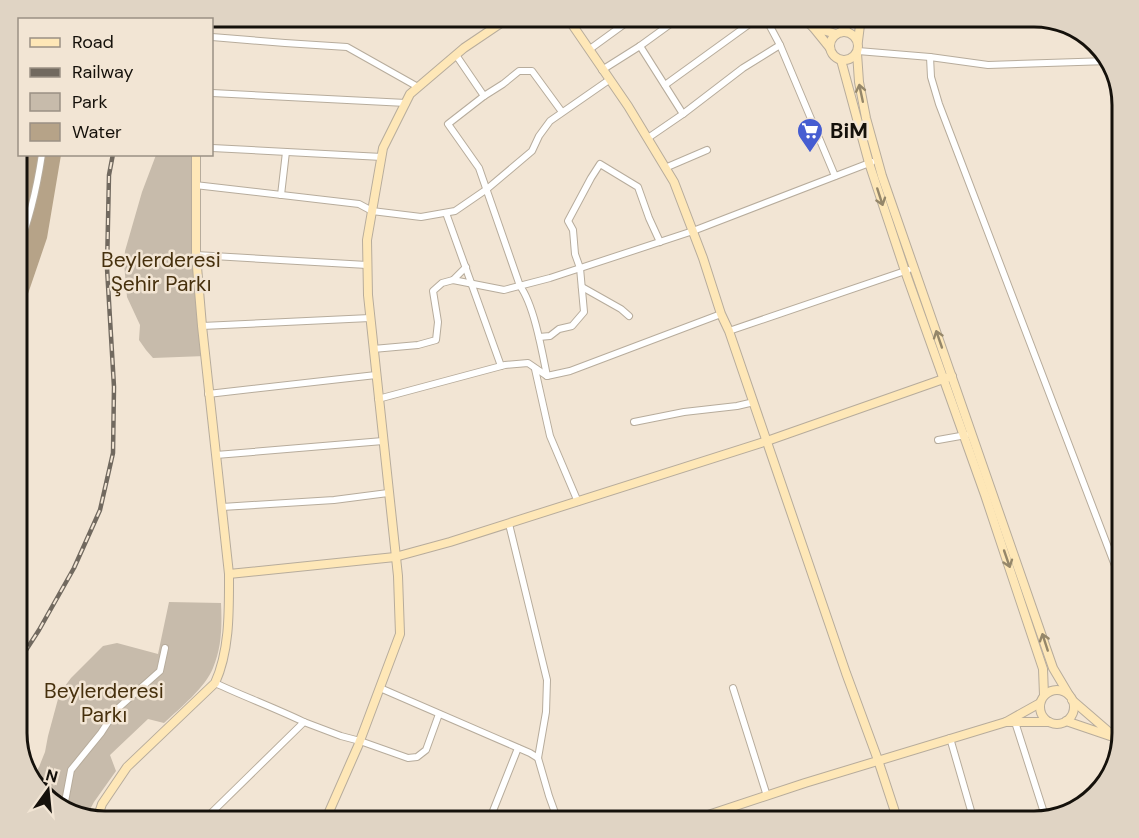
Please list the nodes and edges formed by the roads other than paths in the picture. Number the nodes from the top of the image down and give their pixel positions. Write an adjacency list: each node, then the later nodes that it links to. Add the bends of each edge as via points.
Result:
1 (495, 27): 17 (main road)
2 (575, 27): 16 (main road)
3 (619, 27): 16 (street)
4 (665, 27): 13 (street)
5 (744, 27): 23 (street)
6 (771, 27): 12 (street)
7 (813, 27): 10 (main road); 14 (main road)
8 (844, 27): 10 (main road)
9 (860, 27): 15 (main road)
10 (838, 33): 14 (main road); 15 (main road, via 850,33 856,38)
11 (213, 37): 24 (street, via 346,47)
12 (780, 45): 29 (street); 39 (street)
13 (640, 46): 21 (street); 23 (street)
14 (830, 48): 19 (main road, via 832,55)
15 (857, 48): 18 (street); 19 (main road, via 850,59); 37 (main road, one-way to 15)
16 (590, 49): 21 (main road)
17 (456, 55): 24 (main road); 26 (street)
18 (930, 57): 20 (street, via 988,65); 83 (street, via 939,104)
19 (841, 60): 37 (main road)
20 (1098, 61)
21 (602, 70): 22 (main road)
22 (609, 80): 28 (street); 30 (main road)
23 (665, 84): 29 (street)
24 (418, 87): 27 (main road)
25 (213, 93): 27 (street)
26 (484, 96): 28 (street, via 519,71 532,71); 41 (street, via 448,124 479,168)
27 (405, 103): 36 (main road)
28 (562, 112): 41 (street, via 550,121 532,151)
29 (683, 114): 30 (street)
30 (648, 138): 38 (main road)
31 (213, 148): 33 (street)
32 (707, 150): 38 (street)
33 (286, 152): 36 (street); 42 (street)
34 (42, 156): 45 (street)
35 (196, 156): 40 (main road)
36 (382, 157): 43 (main road)
37 (873, 161): 39 (street); 52 (main road)
38 (665, 168): 46 (main road)
39 (835, 176): 46 (street)
40 (195, 185): 42 (street); 48 (main road)
41 (487, 189): 44 (street); 55 (street)
42 (281, 195): 43 (street, via 359,204)
43 (372, 211): 44 (street, via 421,217); 49 (main road)
44 (446, 213): 50 (street)
45 (27, 223)
46 (693, 231): 47 (street); 57 (main road)
47 (660, 242): 51 (street); 51 (street, via 638,187 600,164 568,221)
48 (196, 255): 49 (street); 60 (main road)
49 (367, 265): 59 (main road)
50 (466, 267): 53 (street); 54 (street)
51 (580, 268): 55 (street); 56 (street)
52 (909, 270): 61 (street); 68 (main road)
53 (453, 280): 54 (street); 63 (street, via 433,291 438,322 436,340)
54 (471, 284): 55 (street, via 504,290); 64 (street)
55 (520, 286): 62 (street)
56 (582, 287): 58 (street); 62 (street, via 584,312 572,326)
57 (721, 314): 61 (main road); 67 (street, via 570,371)
58 (629, 316)
59 (370, 318): 60 (street); 63 (main road)
60 (202, 326): 69 (main road)
61 (729, 331): 71 (main road)
62 (539, 337): 67 (street)
63 (373, 349): 66 (main road)
64 (501, 366): 65 (street, via 528,363); 70 (street)
65 (535, 369): 67 (street); 79 (street, via 550,436)
66 (376, 375): 69 (street); 70 (main road)
67 (547, 376)
68 (948, 378): 73 (main road); 76 (main road)
69 (208, 394): 77 (main road)
70 (378, 399): 75 (main road)
71 (754, 402): 72 (street); 76 (main road)
72 (634, 422)
73 (968, 434): 74 (street); 89 (main road, one-way to 73, via 1053,668); 90 (main road, one-way to 90, via 1043,669)
74 (938, 440)
75 (383, 441): 77 (street); 78 (main road)
76 (767, 441): 79 (main road); 102 (main road)
77 (216, 455): 80 (main road)
78 (388, 493): 80 (street); 82 (main road)
79 (578, 502): 81 (main road)
80 (222, 507): 84 (main road)
81 (509, 524): 82 (main road); 101 (street, via 547,680)
82 (395, 557): 84 (main road); 87 (main road, via 400,634)
83 (1112, 558)
84 (229, 574): 86 (main road, via 225,654)
85 (165, 648): 104 (street, via 160,671 116,710 71,770)
86 (215, 683): 93 (street); 106 (main road, via 127,767)
87 (380, 688): 91 (street); 99 (main road)
88 (733, 688): 103 (street)
89 (1071, 698): 90 (main road, via 1056,689); 92 (main road, via 1073,713); 96 (main road)
90 (1042, 699): 94 (main road); 95 (main road, via 1041,714)
91 (440, 714): 99 (street, via 426,750 417,757 408,758); 100 (street)
92 (1066, 721): 95 (main road); 97 (main road)
93 (304, 722): 99 (street); 108 (street)
94 (1011, 722): 95 (main road); 98 (main road); 107 (street)
95 (1049, 722)
96 (1112, 734)
97 (1112, 737)
98 (950, 738): 102 (main road); 115 (street)
99 (360, 741): 109 (main road)
100 (518, 748): 101 (street); 110 (street)
101 (538, 758): 111 (street)
102 (878, 760): 103 (main road); 114 (main road)
103 (767, 796): 105 (main road)
104 (65, 800)
105 (730, 808): 112 (main road); 113 (street)
106 (100, 810)
107 (1043, 810)
108 (213, 811)
109 (330, 811)
110 (493, 811)
111 (554, 811)
112 (721, 811)
113 (731, 811)
114 (894, 811)
115 (971, 811)

